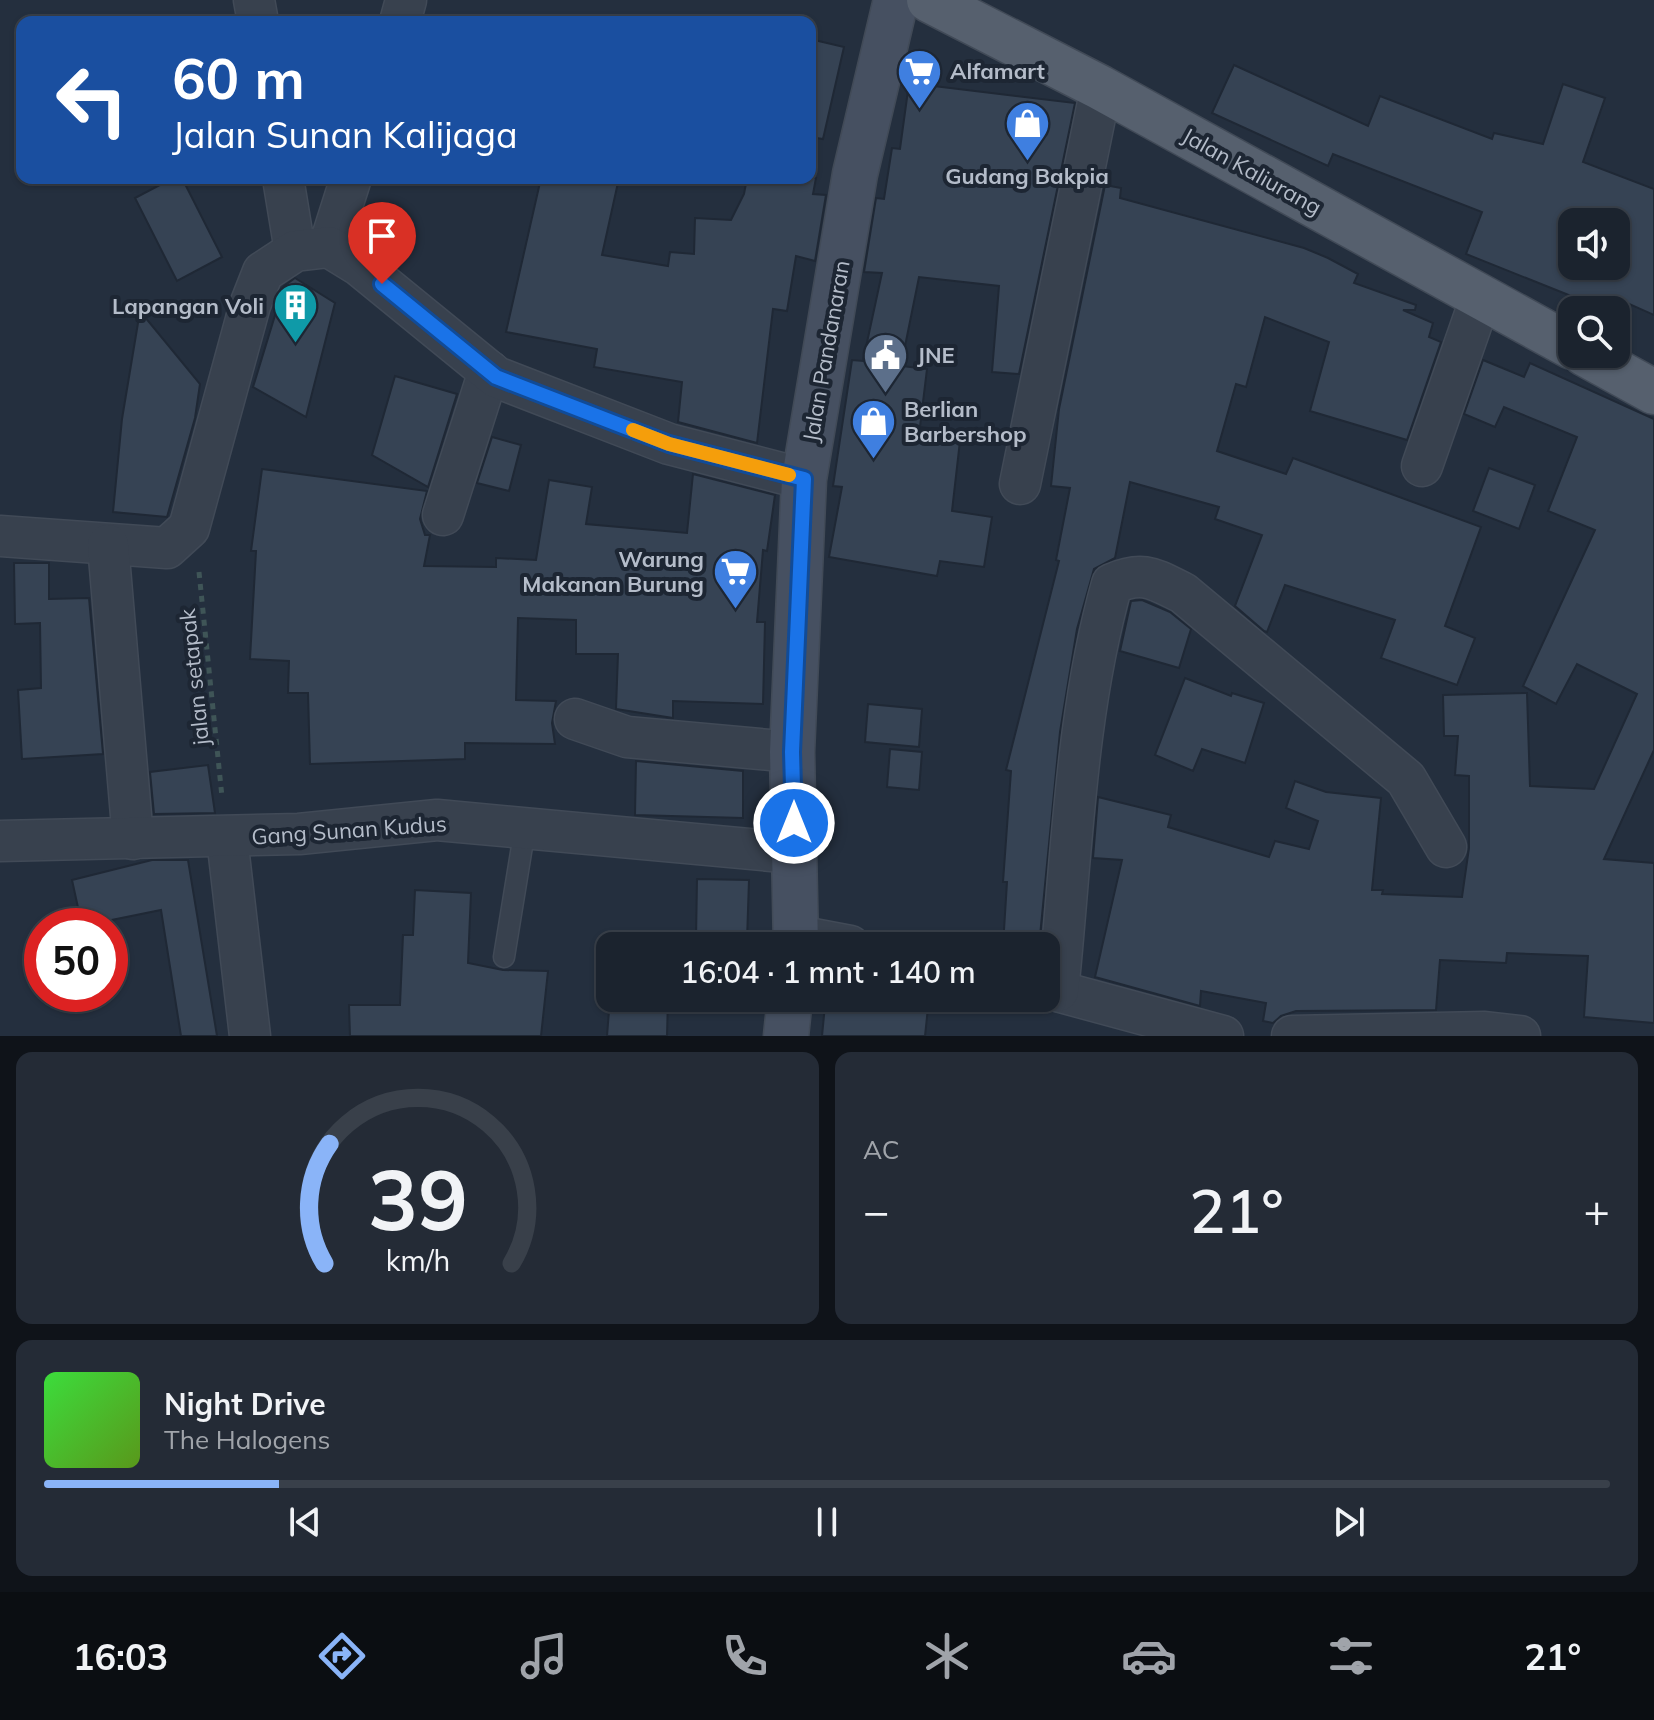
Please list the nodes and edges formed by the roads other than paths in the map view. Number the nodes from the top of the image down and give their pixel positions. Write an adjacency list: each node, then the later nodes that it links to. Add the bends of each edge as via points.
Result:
1 (896, 0): 13 (main road, Jalan Pandanaran, via 855,174)
2 (929, 0): 3 (main road, Jalan Kaliurang)
3 (1101, 88): 7 (main road, Jalan Kaliurang); 14 (street)
4 (285, 184): 6 (street)
5 (348, 184): 6 (street)
6 (312, 249): 10 (street, via 360,266); 17 (street, via 263,272 189,528 167,548)
7 (1481, 297): 8 (main road, Jalan Kaliurang); 12 (street)
8 (1558, 339)
9 (1610, 368): 11 (main road)
10 (489, 371): 13 (street, via 669,444); 15 (street)
11 (1654, 392)
12 (1422, 466)
13 (804, 479): 19 (main road, Jalan Pandanaran)
14 (1020, 484)
15 (443, 515)
16 (0, 536): 17 (street)
17 (108, 545): 22 (street)
18 (575, 719): 19 (street, via 627,737)
19 (792, 752): 25 (main road, Jalan Pandanaran)
20 (525, 828): 21 (street, Gang Sunan Kudus, via 437,820); 25 (street, Gang Sunan Kudus); 28 (lane)
21 (227, 838): 22 (street, Gang Sunan Kudus); 32 (street)
22 (133, 839): 23 (street, Gang Sunan Kudus)
23 (0, 841)
24 (1446, 847): 27 (street, via 1406,779 1183,593 1145,575 1128,577 1112,584 1099,631)
25 (794, 853): 26 (main road, Jalan Pandanaran)
26 (796, 932)
27 (1059, 932)
28 (504, 957)
29 (1060, 994): 31 (street)
30 (789, 1012): 33 (main road)
31 (1125, 1022): 34 (street)
32 (250, 1036)
33 (786, 1036)
34 (1223, 1036)
35 (1292, 1036): 36 (street)
36 (1520, 1036)

